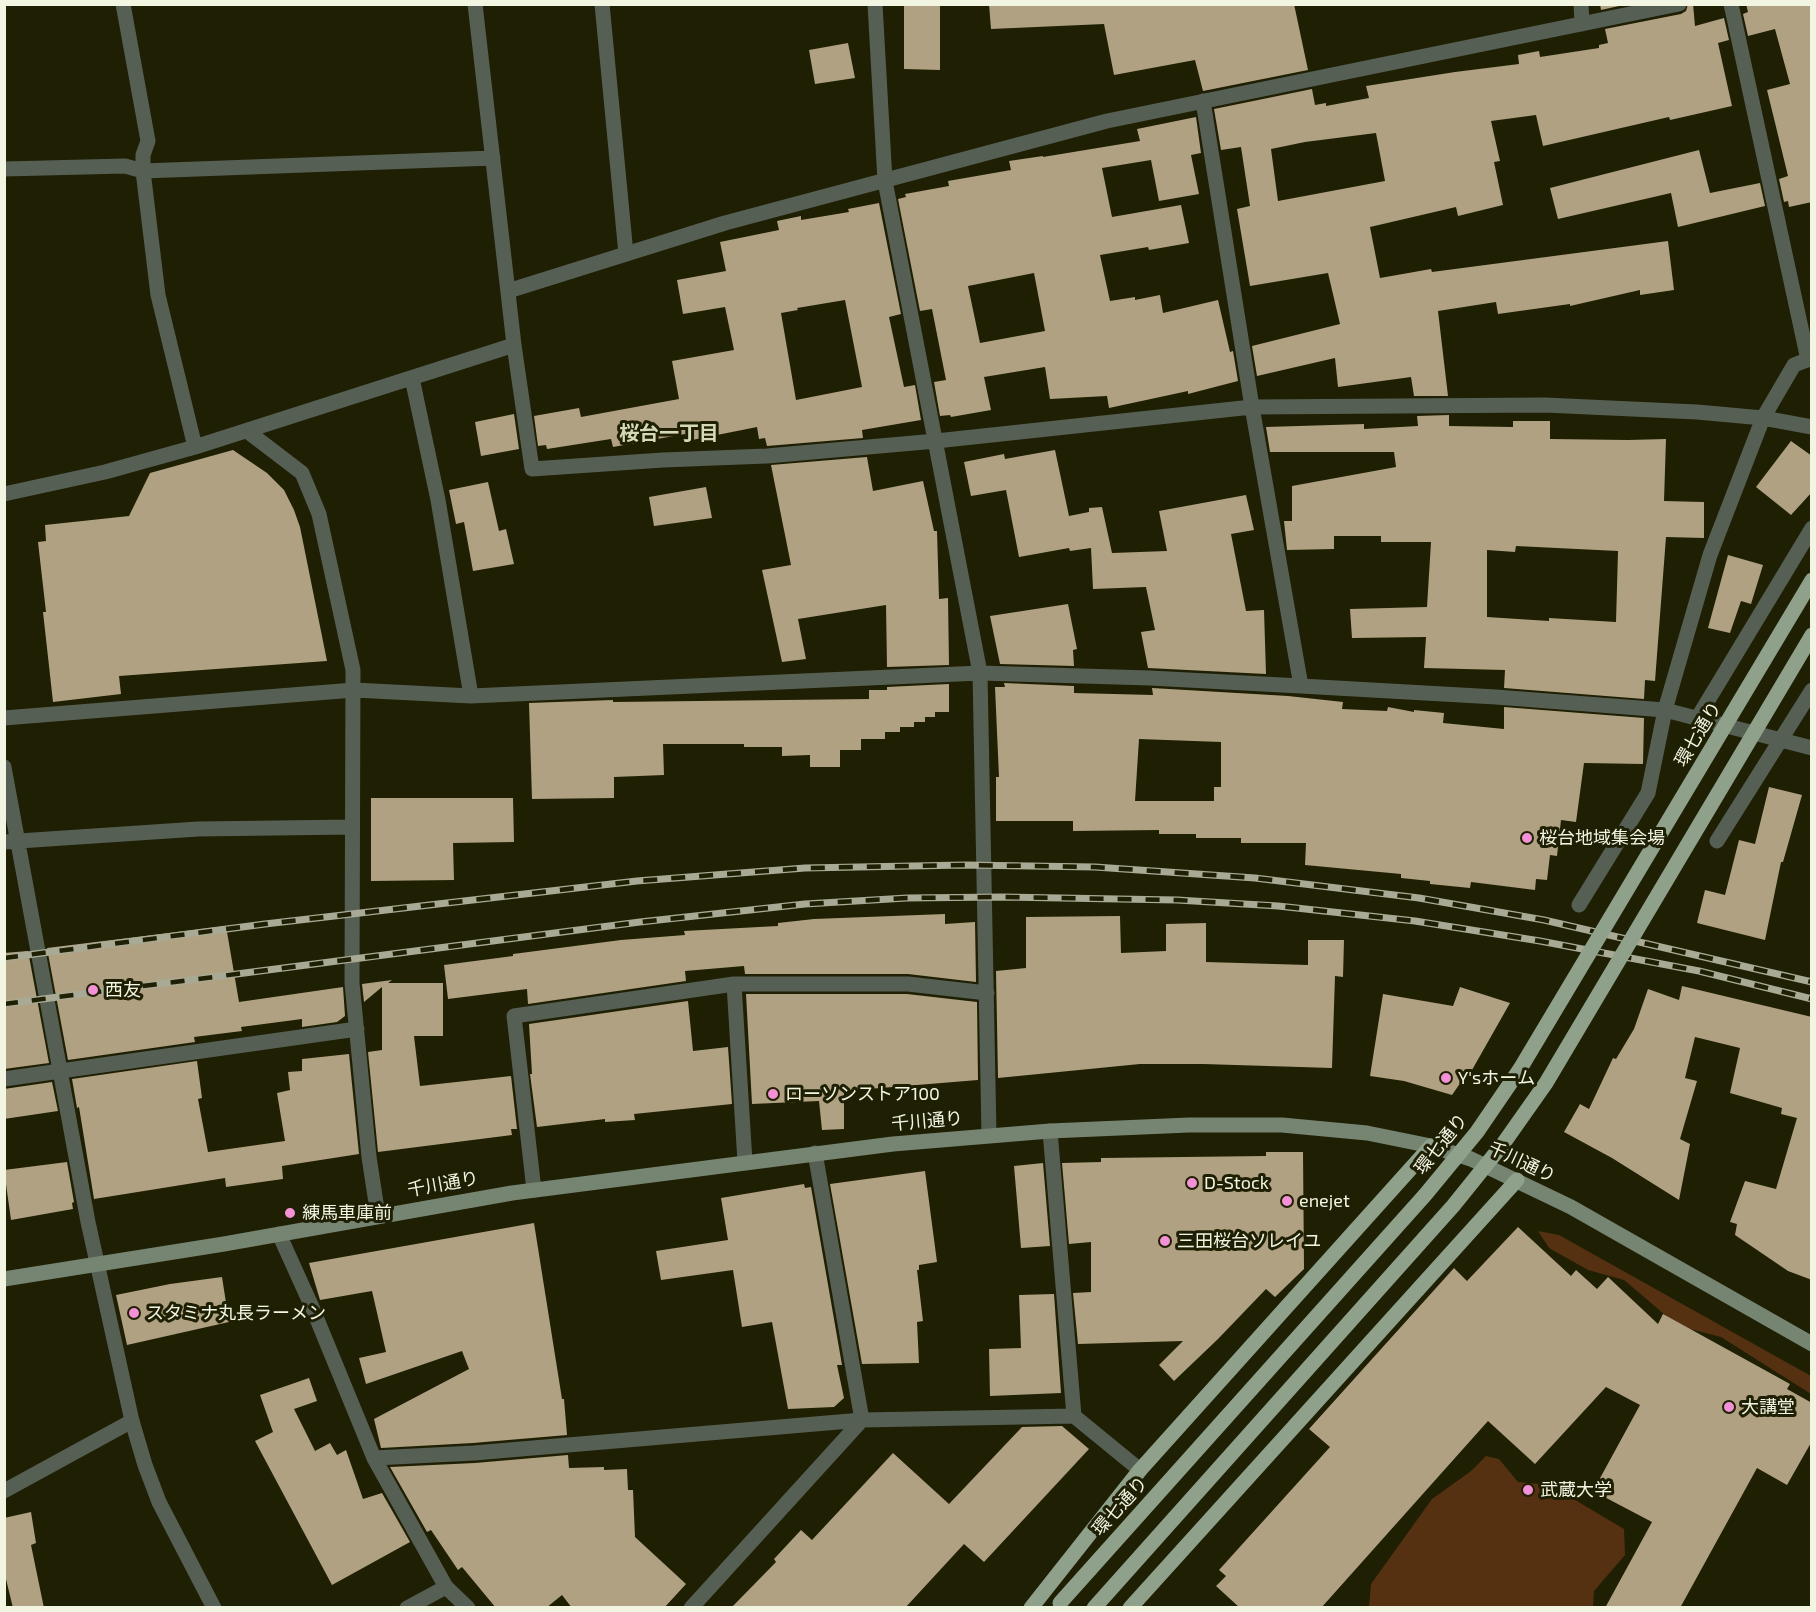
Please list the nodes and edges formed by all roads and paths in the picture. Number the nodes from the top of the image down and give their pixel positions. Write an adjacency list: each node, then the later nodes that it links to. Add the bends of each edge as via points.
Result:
1 (123, 4): 12 (street, via 148,141)
2 (475, 4): 10 (street)
3 (602, 4): 14 (street)
4 (875, 4): 13 (street)
5 (1581, 4): 8 (street)
6 (1679, 4): 8 (street)
7 (1731, 4): 17 (street)
8 (1582, 24): 9 (street)
9 (1203, 101): 13 (street, via 1107,121); 19 (street)
10 (494, 158): 12 (street); 15 (street)
11 (4, 169): 12 (street, via 125,166)
12 (143, 171): 24 (street, via 158,295)
13 (885, 181): 14 (street); 23 (street)
14 (626, 254): 15 (street)
15 (508, 291): 16 (street)
16 (513, 345): 18 (street); 23 (street, via 532,469 767,456)
17 (1810, 359): 20 (street, via 1794,365)
18 (412, 378): 22 (street); 33 (street, via 438,500)
19 (1252, 407): 20 (street, via 1545,405); 23 (street); 30 (street)
20 (1763, 418): 21 (street); 34 (street, via 1710,555)
21 (1812, 427)
22 (247, 431): 24 (street); 31 (street, via 302,473 319,514)
23 (936, 441): 29 (street)
24 (195, 447): 25 (street)
25 (4, 494)
26 (1812, 528): 35 (street)
27 (1812, 580): 68 (main road, 環七通り, bridge, via 1520,1069 1477,1132)
28 (1812, 635): 74 (main road, bridge, via 1546,1083 1503,1144 1437,1224)
29 (980, 673): 30 (street); 33 (street); 45 (street)
30 (1301, 686): 34 (street)
31 (354, 690): 33 (street); 36 (street); 40 (street)
32 (1812, 690): 37 (street)
33 (471, 696)
34 (1665, 710): 35 (street); 43 (street, via 1648,794)
35 (1698, 717): 37 (street)
36 (4, 718)
37 (1782, 740): 38 (street); 41 (street)
38 (1812, 748)
39 (4, 767): 42 (street)
40 (352, 826): 42 (street, via 198,829); 46 (street, via 352,983)
41 (1717, 841)
42 (11, 842): 47 (street)
43 (1579, 906)
44 (734, 984): 45 (street, via 908,984); 53 (street); 55 (street, via 514,1016)
45 (987, 993): 50 (street)
46 (357, 1029): 47 (street); 56 (street)
47 (60, 1070): 48 (street); 58 (street)
48 (4, 1079)
49 (1050, 1131): 50 (main road, 千川通り); 51 (main road, 千川通り, via 1282,1125 1367,1133); 61 (street)
50 (989, 1135): 52 (main road, 千川通り)
51 (1431, 1146): 54 (main road, 千川通り); 65 (main road)
52 (815, 1153): 53 (main road, 千川通り); 62 (street)
53 (745, 1162): 55 (main road, 千川通り)
54 (1517, 1180): 60 (main road, 千川通り, via 1581,1212); 75 (main road)
55 (534, 1190): 56 (main road, 千川通り)
56 (378, 1216): 57 (main road, 千川通り)
57 (279, 1234): 58 (main road, 千川通り); 64 (street)
58 (97, 1265): 59 (main road, 千川通り); 63 (street)
59 (4, 1279)
60 (1812, 1344)
61 (1074, 1416): 62 (street); 65 (street)
62 (862, 1420): 64 (street); 72 (street)
63 (132, 1421): 66 (street); 69 (street, via 159,1502)
64 (374, 1458): 67 (street)
65 (1140, 1470): 73 (main road)
66 (4, 1491)
67 (446, 1587): 70 (street); 71 (street)
68 (1057, 1605)
69 (214, 1608)
70 (406, 1608)
71 (468, 1608)
72 (691, 1608)
73 (1031, 1608)
74 (1094, 1608)
75 (1130, 1608)

